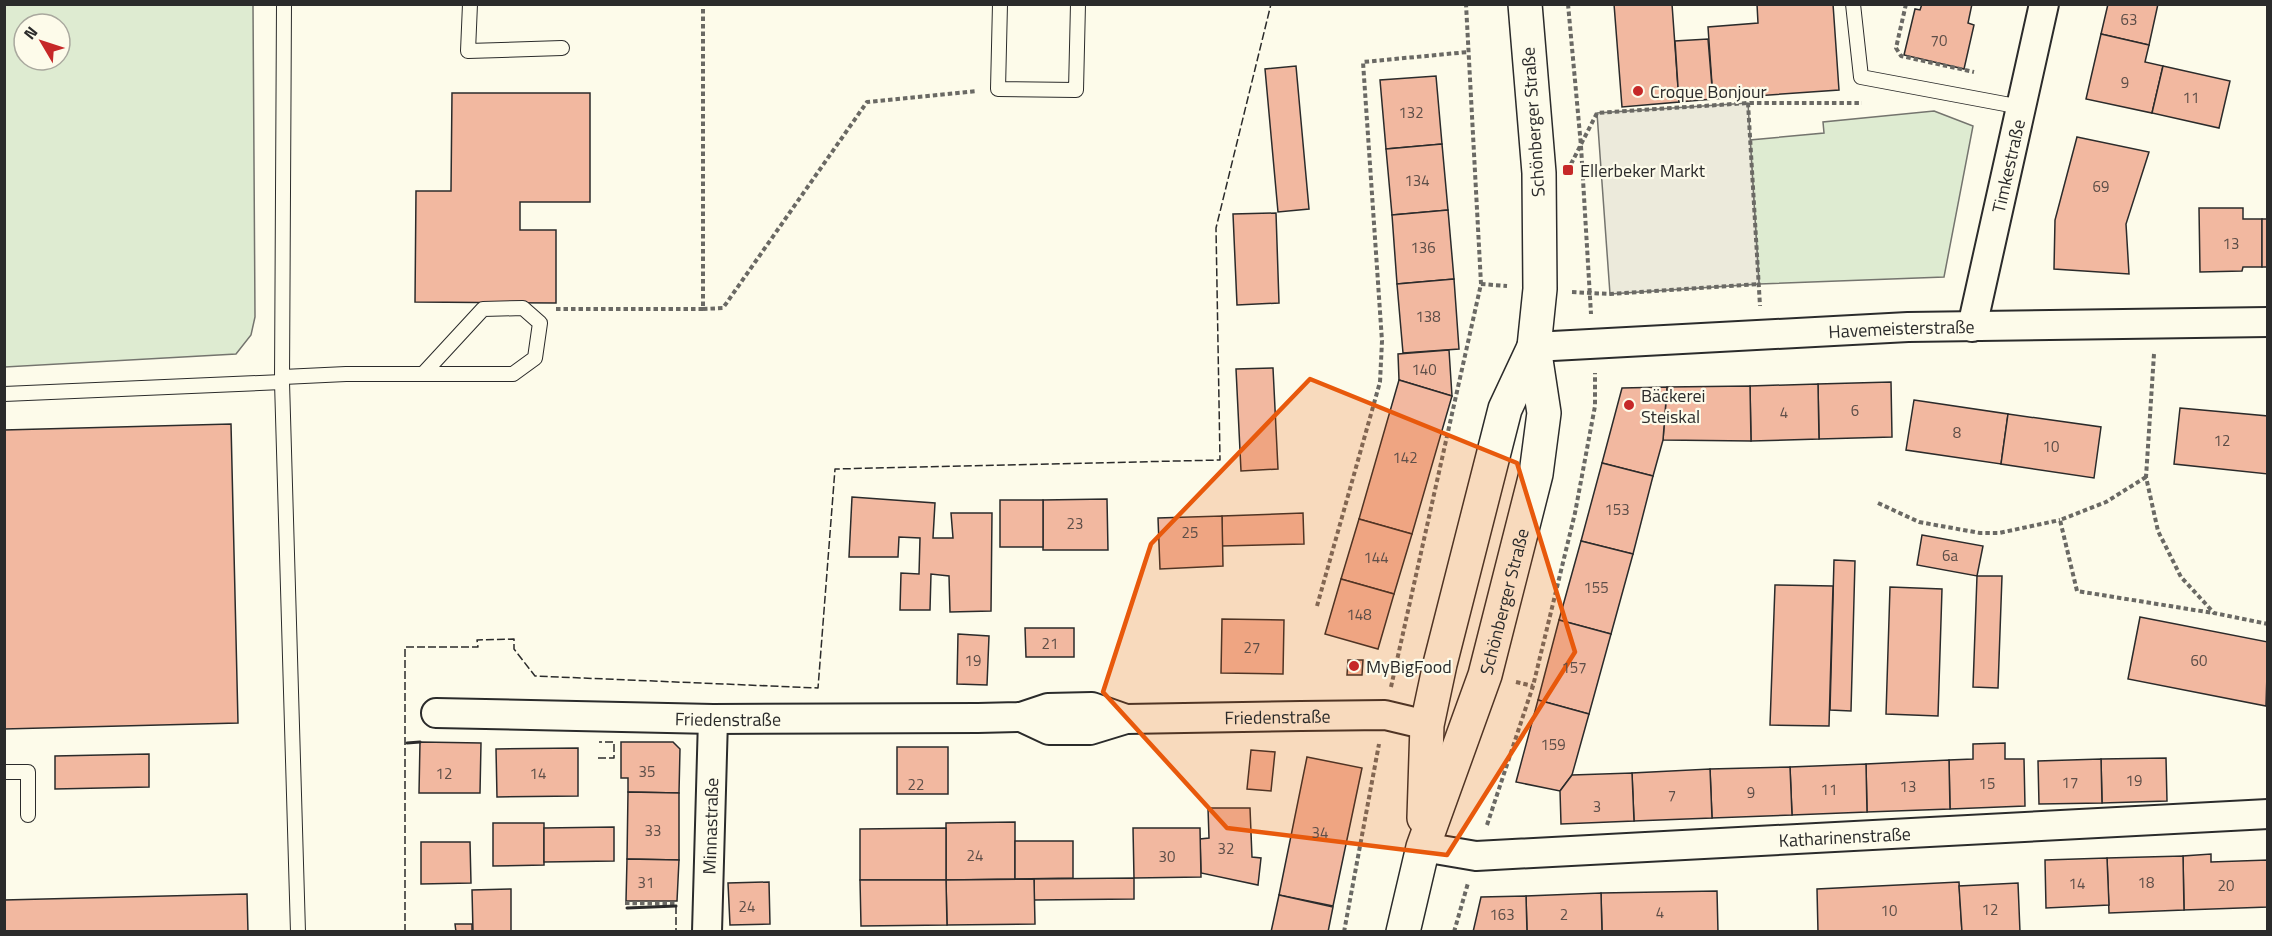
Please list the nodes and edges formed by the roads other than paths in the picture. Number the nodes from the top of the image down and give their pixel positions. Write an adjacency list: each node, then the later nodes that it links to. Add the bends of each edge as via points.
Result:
1 (284, 4): 14 (lane)
2 (470, 4): 8 (lane, via 468,51)
3 (1000, 4): 4 (lane, via 998,89 1076,90)
4 (1078, 4)
5 (1525, 4): 12 (main road, Schönberger Straße, via 1539,173 1540,289)
6 (1853, 4): 9 (lane, via 1861,77)
7 (2044, 4): 9 (street, Timkestraße)
8 (562, 48)
9 (2023, 95): 11 (street, Timkestraße)
10 (2268, 322): 11 (street, Havemeisterstraße)
11 (1972, 327): 12 (street, Havemeisterstraße)
12 (1534, 347): 18 (main road, Schönberger Straße, via 1504,409); 22 (main road, Schönberger Straße, via 1544,413 1536,474 1485,675)
13 (423, 374): 13 (lane, via 483,309 523,308 540,323 535,358 513,374); 14 (lane)
14 (283, 380): 15 (lane); 23 (lane)
15 (4, 394)
16 (436, 714): 17 (street, Friedenstraße)
17 (713, 719): 18 (street, Friedenstraße, via 1021,717 1048,708 1092,707 1126,719 1385,716); 24 (street, Minnastraße)
18 (1427, 725): 22 (main road, Schönberger Straße)
19 (4, 772): 21 (lane, via 28,772)
20 (2268, 814): 22 (street, Katharinenstraße, via 1476,856)
21 (28, 815)
22 (1423, 847): 25 (main road, Schönberger Straße)
23 (298, 932)
24 (707, 932)
25 (1403, 932)

